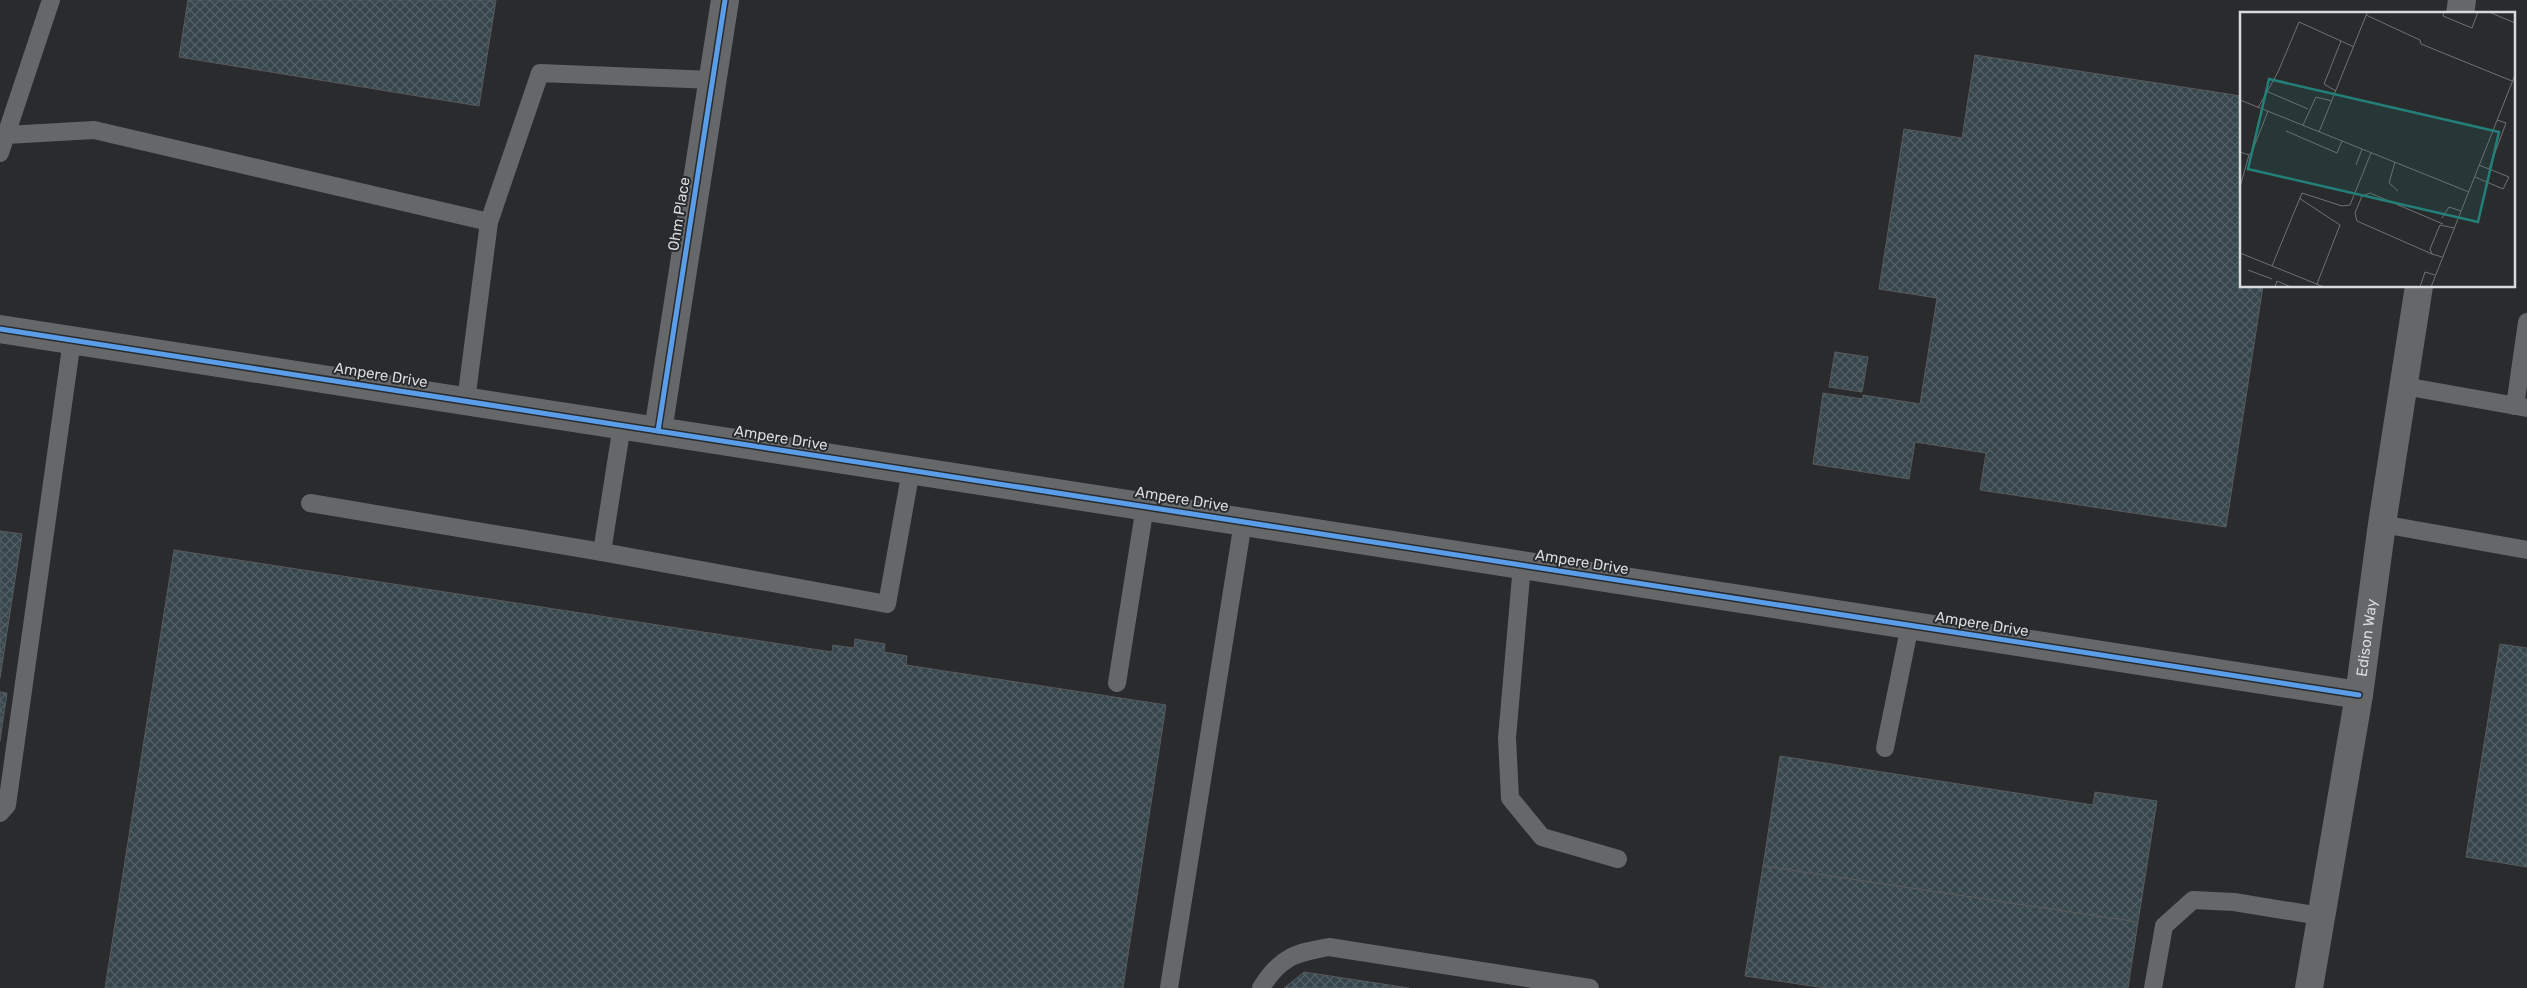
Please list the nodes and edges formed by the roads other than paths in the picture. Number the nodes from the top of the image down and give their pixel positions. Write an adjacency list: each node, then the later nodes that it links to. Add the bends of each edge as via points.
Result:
1 (51, 0): 4 (lane)
2 (725, 0): 3 (street, Ohm Place)
3 (713, 80): 6 (lane, via 540,73); 15 (street, Ohm Place)
4 (6, 135): 5 (lane); 6 (lane, via 94,130)
5 (0, 153)
6 (489, 222): 12 (lane)
7 (2419, 288): 11 (street, Edison Way)
8 (2527, 322): 13 (lane)
9 (0, 329): 10 (street, Ampere Drive)
10 (72, 340): 12 (street, Ampere Drive); 28 (lane, via 7,805)
11 (2404, 386): 13 (lane); 20 (street, Edison Way)
12 (466, 401): 14 (street, Ampere Drive)
13 (2521, 407)
14 (622, 425): 15 (street, Ampere Drive); 22 (lane)
15 (658, 431): 16 (street, Ampere Drive)
16 (911, 470): 18 (street, Ampere Drive); 22 (lane, via 887,604)
17 (310, 502): 22 (lane)
18 (1145, 506): 19 (street, Ampere Drive); 25 (lane)
19 (1244, 522): 23 (street, Ampere Drive); 31 (lane)
20 (2382, 524): 21 (lane); 26 (street, Edison Way)
21 (2527, 550)
22 (602, 552)
23 (1522, 565): 24 (street, Ampere Drive); 29 (lane, via 1507,738 1510,798 1542,837)
24 (1910, 625): 26 (street, Ampere Drive); 27 (lane)
25 (1117, 683)
26 (2359, 695): 30 (street, Edison Way)
27 (1885, 748)
28 (0, 813)
29 (1618, 859)
30 (2320, 916): 34 (lane, via 2234,902 2193,900 2164,926); 35 (street, Edison Way)
31 (1169, 988)
32 (1261, 988): 33 (lane, via 1272,969 1299,952 1329,947)
33 (1590, 988)
34 (2153, 988)
35 (2309, 988)

